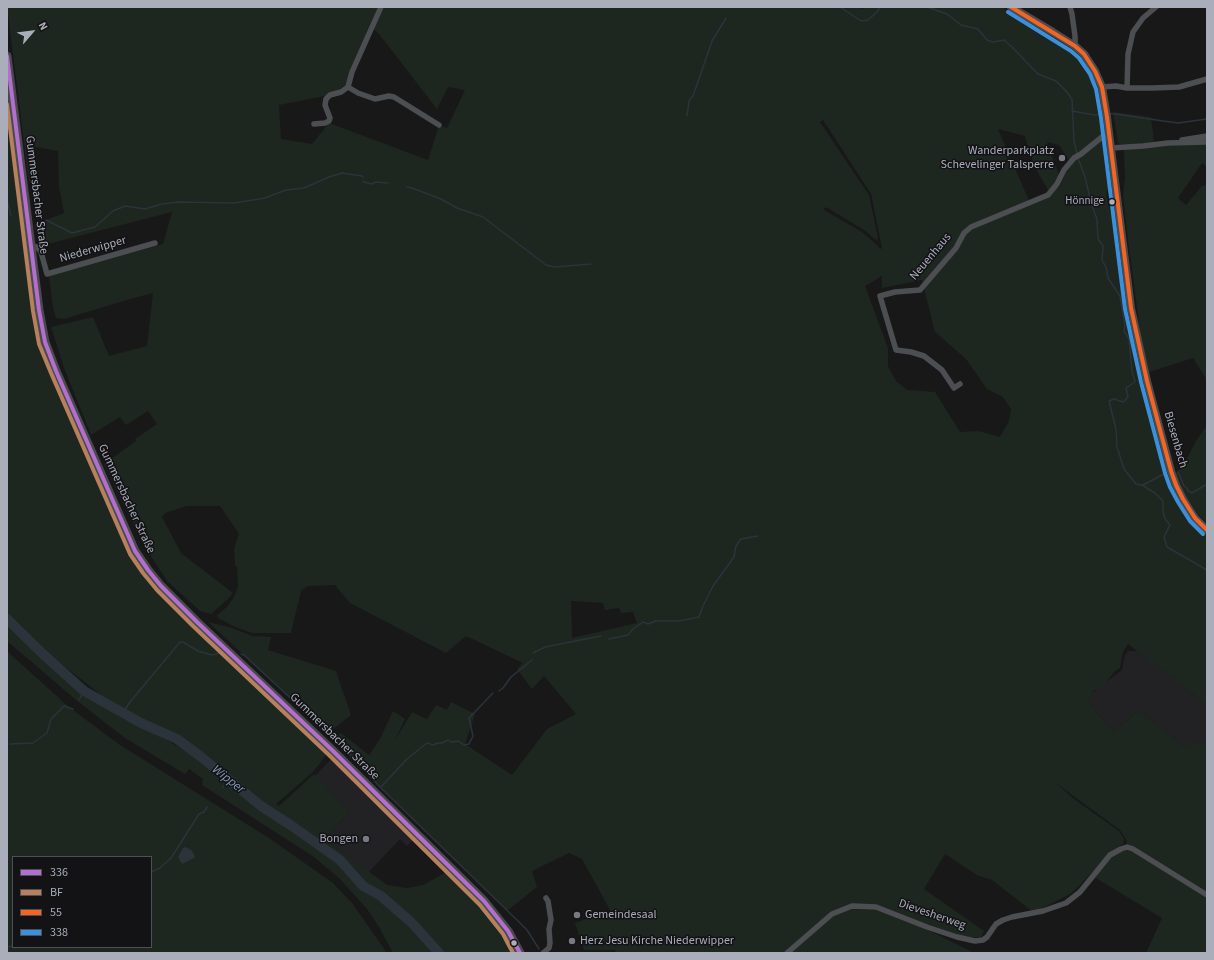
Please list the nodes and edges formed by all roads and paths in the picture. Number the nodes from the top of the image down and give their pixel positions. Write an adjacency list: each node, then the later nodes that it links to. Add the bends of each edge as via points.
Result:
1 (381, 7): 9 (street, via 352,72)
2 (1010, 7): 5 (main road, Biesenbach)
3 (1070, 7): 5 (street)
4 (1156, 7): 10 (street, via 1142,18 1133,32 1128,54)
5 (1075, 46): 8 (main road, Biesenbach, via 1084,54)
6 (7, 56): 19 (main road, Gummersbacher Straße)
7 (1207, 79): 10 (street, via 1179,86)
8 (1102, 87): 10 (street); 13 (main road, Biesenbach)
9 (348, 88): 11 (street, via 326,99 329,121); 12 (street, via 374,98 394,97)
10 (1127, 88)
11 (314, 124)
12 (439, 124)
13 (1110, 136): 17 (main road, Biesenbach); 20 (street, Neuenhaus, via 1102,136 1074,158 1048,195 964,233 956,248 920,290 880,296 896,350 924,356 942,370 954,388)
14 (1207, 136): 16 (street)
15 (1207, 142): 16 (street)
16 (1168, 143): 17 (street)
17 (1111, 148): 21 (main road, Biesenbach, via 1131,308 1158,425 1170,471 1182,499)
18 (156, 243): 19 (street, Niederwipper, via 47,274 42,252)
19 (31, 245): 24 (main road, Gummersbacher Straße, via 42,326 51,358 135,551 148,570 197,622 334,751 484,901 508,931)
20 (960, 384)
21 (1207, 530)
22 (1207, 895): 26 (street, Dievesherweg, via 1127,847 1110,855 1080,892 1066,903 1043,911 1006,918 996,924 983,940 974,941 957,937 876,907 852,906 832,914)
23 (546, 898): 25 (street, via 551,920 550,943 549,948)
24 (520, 953)
25 (543, 953)
26 (787, 953)

